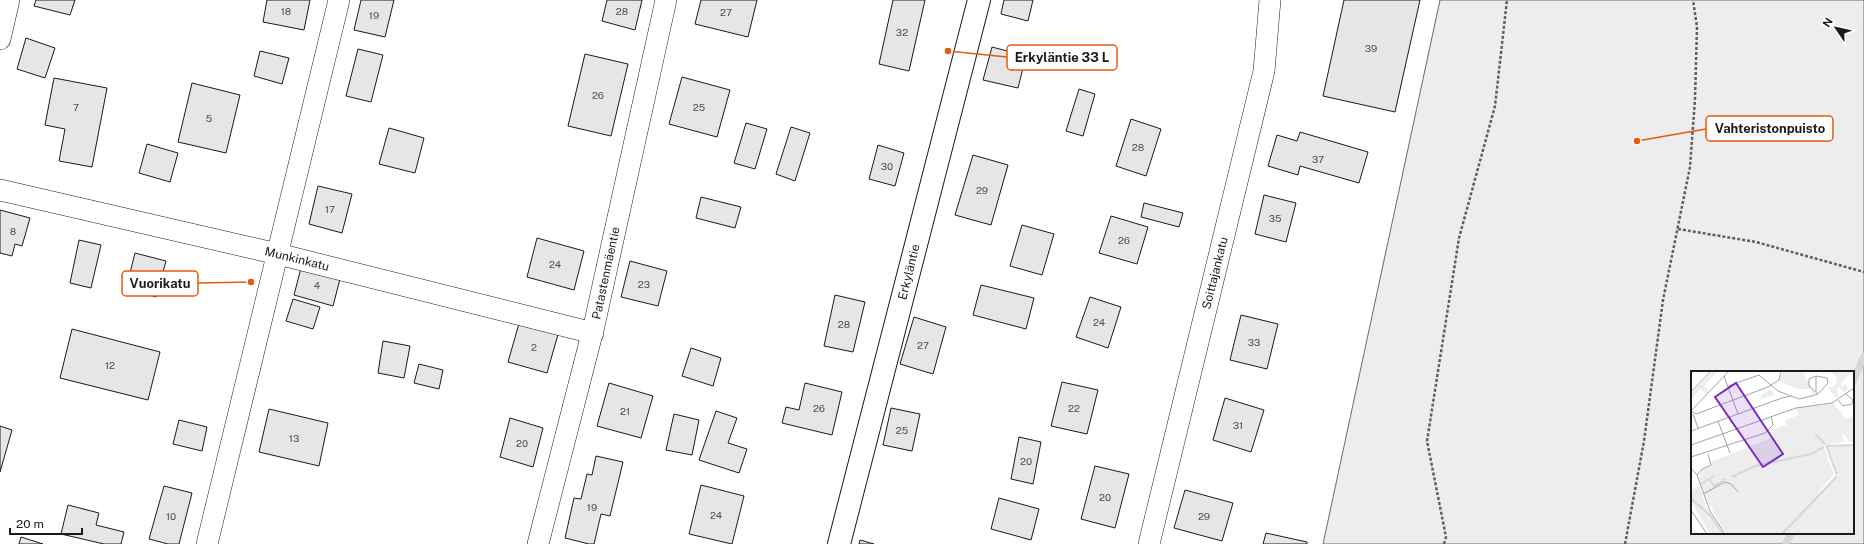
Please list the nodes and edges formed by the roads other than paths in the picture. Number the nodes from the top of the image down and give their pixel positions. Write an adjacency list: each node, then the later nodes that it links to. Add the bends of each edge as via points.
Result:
1 (9, 0): 6 (street)
2 (339, 0): 8 (street)
3 (666, 0): 9 (street, Patastenmäentie)
4 (979, 0): 12 (street, Erkyläntie)
5 (1270, 0): 13 (street, Soittajankatu, via 1264,71)
6 (0, 39)
7 (0, 190): 8 (street, Munkinkatu)
8 (278, 254): 9 (street, Munkinkatu); 10 (street)
9 (593, 333): 11 (street, Patastenmäentie)
10 (207, 544)
11 (538, 544)
12 (839, 544)
13 (1149, 544)

